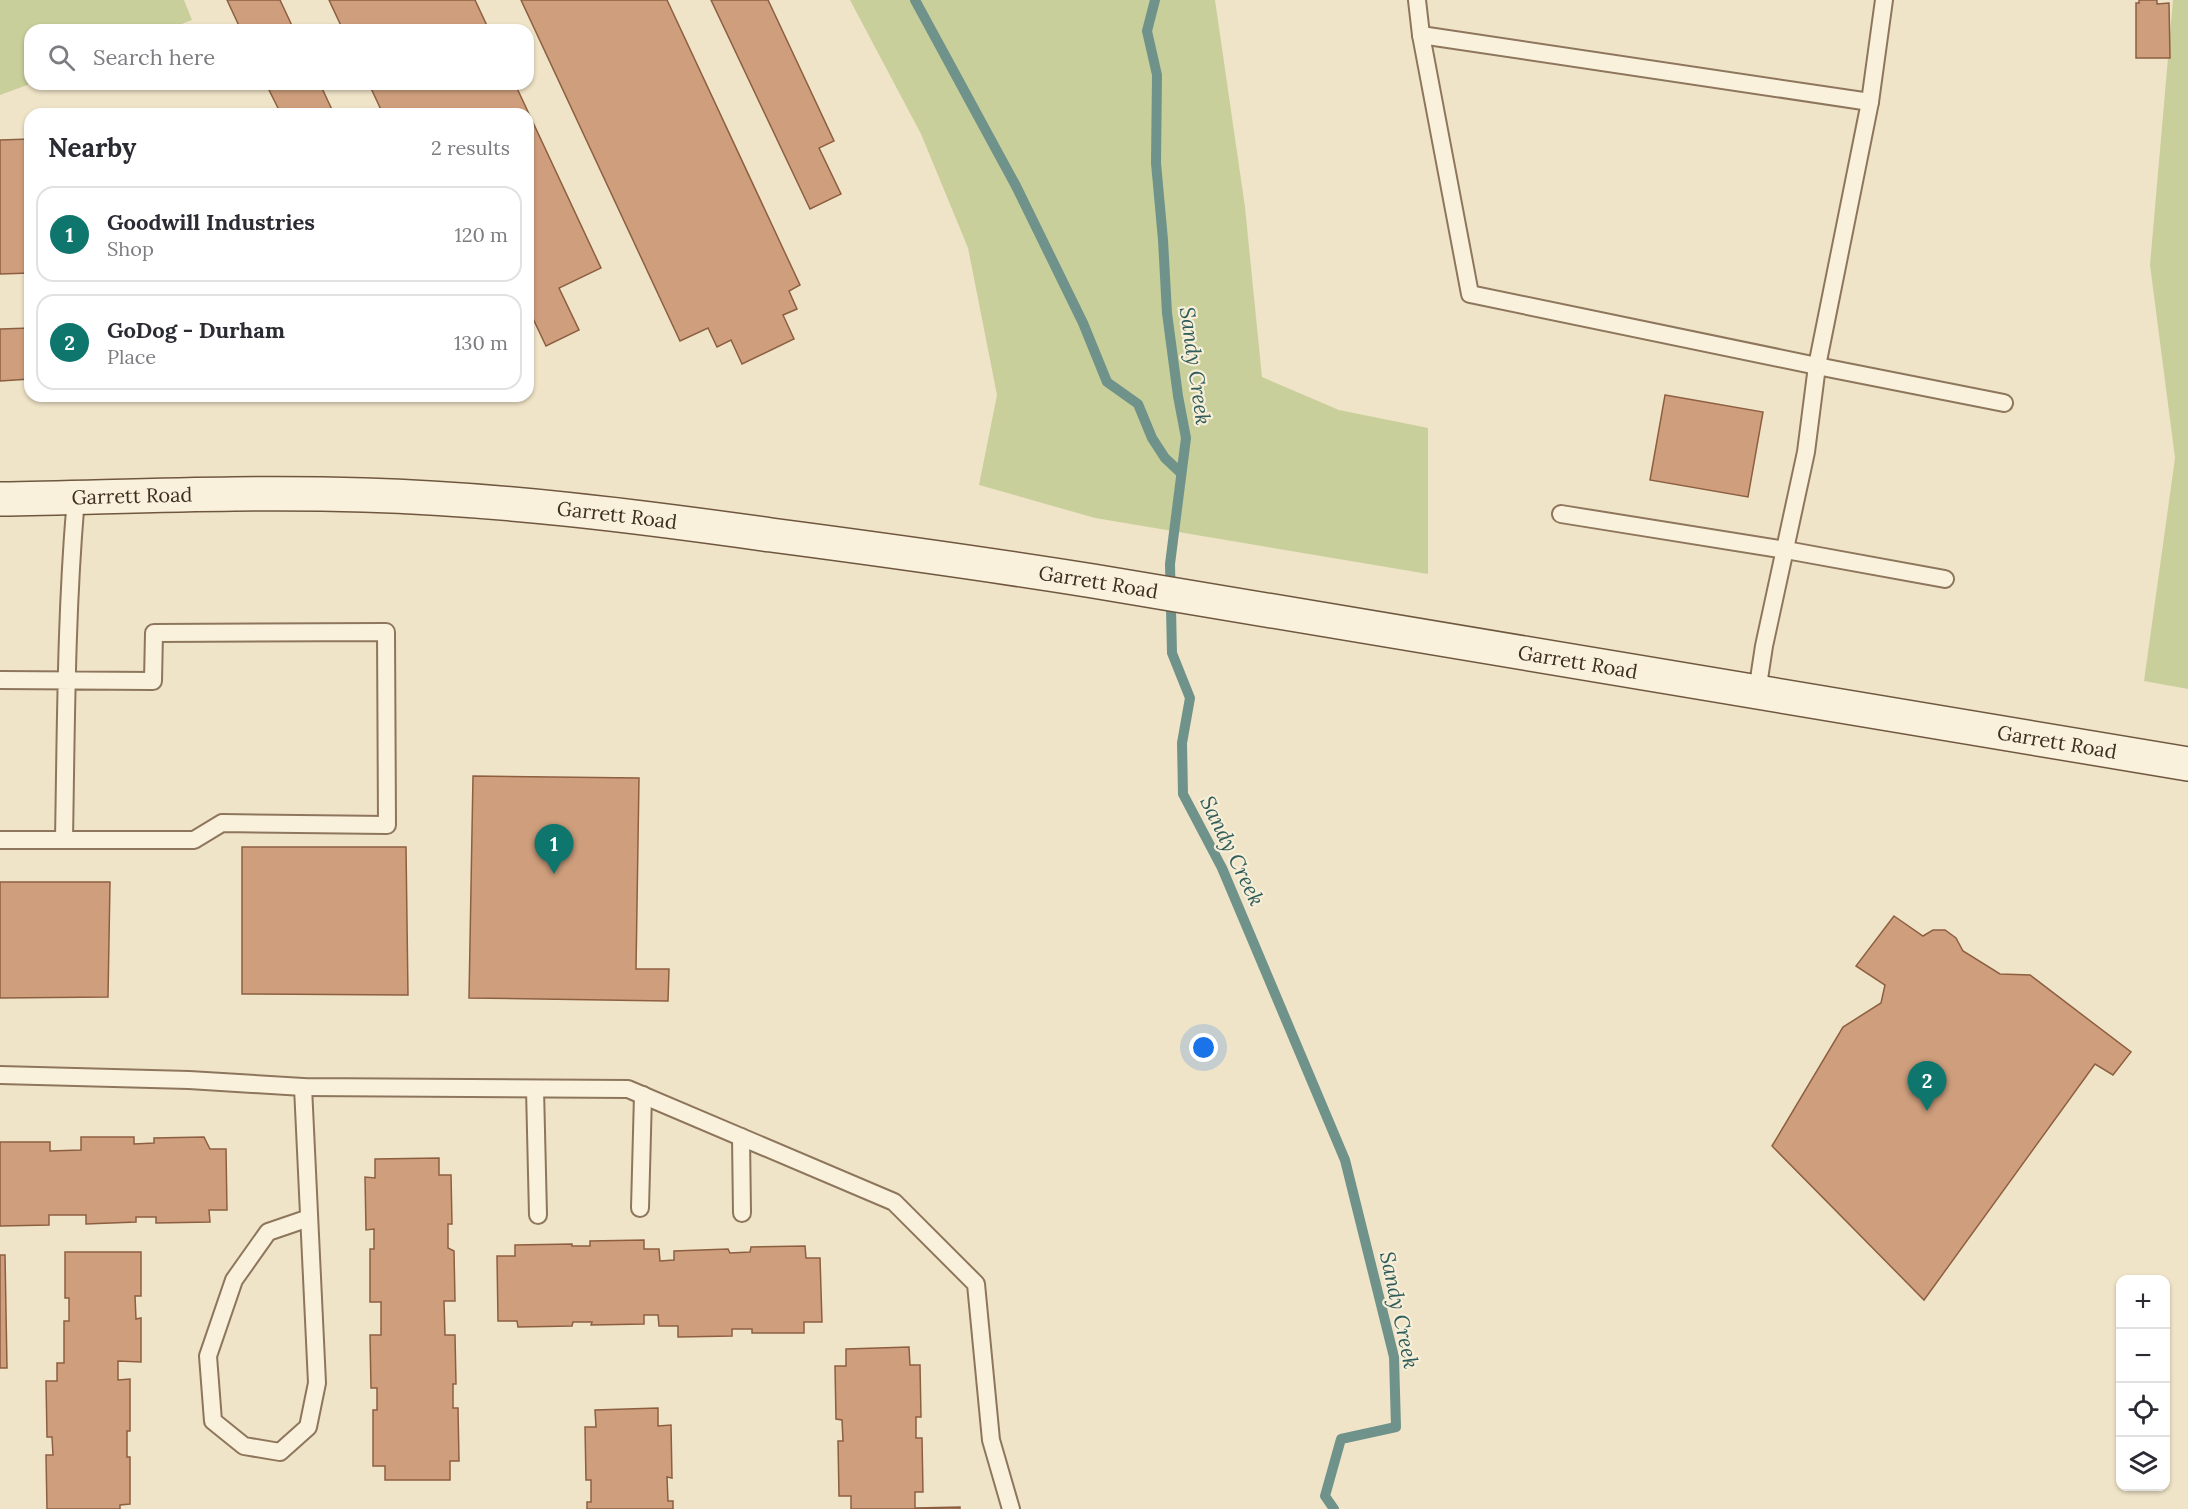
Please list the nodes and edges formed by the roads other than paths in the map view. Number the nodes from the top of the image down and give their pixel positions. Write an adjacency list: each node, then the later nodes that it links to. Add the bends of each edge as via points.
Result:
1 (1417, 0): 3 (lane)
2 (1884, 0): 4 (lane)
3 (1421, 35): 4 (lane); 5 (lane, via 1470,294)
4 (1870, 102): 5 (lane)
5 (1817, 366): 6 (lane); 10 (lane, via 1806,452)
6 (2004, 403)
7 (76, 498): 8 (street, Garrett Road); 13 (lane); 14 (street, Garrett Road, via 363,495 526,506 692,524 1093,581)
8 (0, 499)
9 (1560, 514): 10 (lane)
10 (1786, 550): 11 (lane); 14 (lane)
11 (1945, 579)
12 (0, 680): 13 (lane)
13 (67, 680): 17 (lane); 17 (lane, via 153,681 154,633 386,632 387,825 222,823 194,840)
14 (1757, 692): 15 (street, Garrett Road)
15 (2188, 765)
16 (0, 840): 17 (lane)
17 (64, 840)
18 (0, 1075): 19 (lane)
19 (303, 1087): 20 (lane); 26 (lane)
20 (535, 1089): 21 (lane, via 628,1089); 25 (lane)
21 (643, 1095): 22 (lane); 23 (lane)
22 (741, 1137): 24 (lane); 27 (lane, via 894,1202 976,1284 991,1440)
23 (640, 1208)
24 (742, 1213)
25 (538, 1215)
26 (309, 1218): 26 (lane, via 317,1383 308,1427 280,1452 244,1446 213,1421 208,1356 234,1280 268,1232)
27 (1011, 1509)

